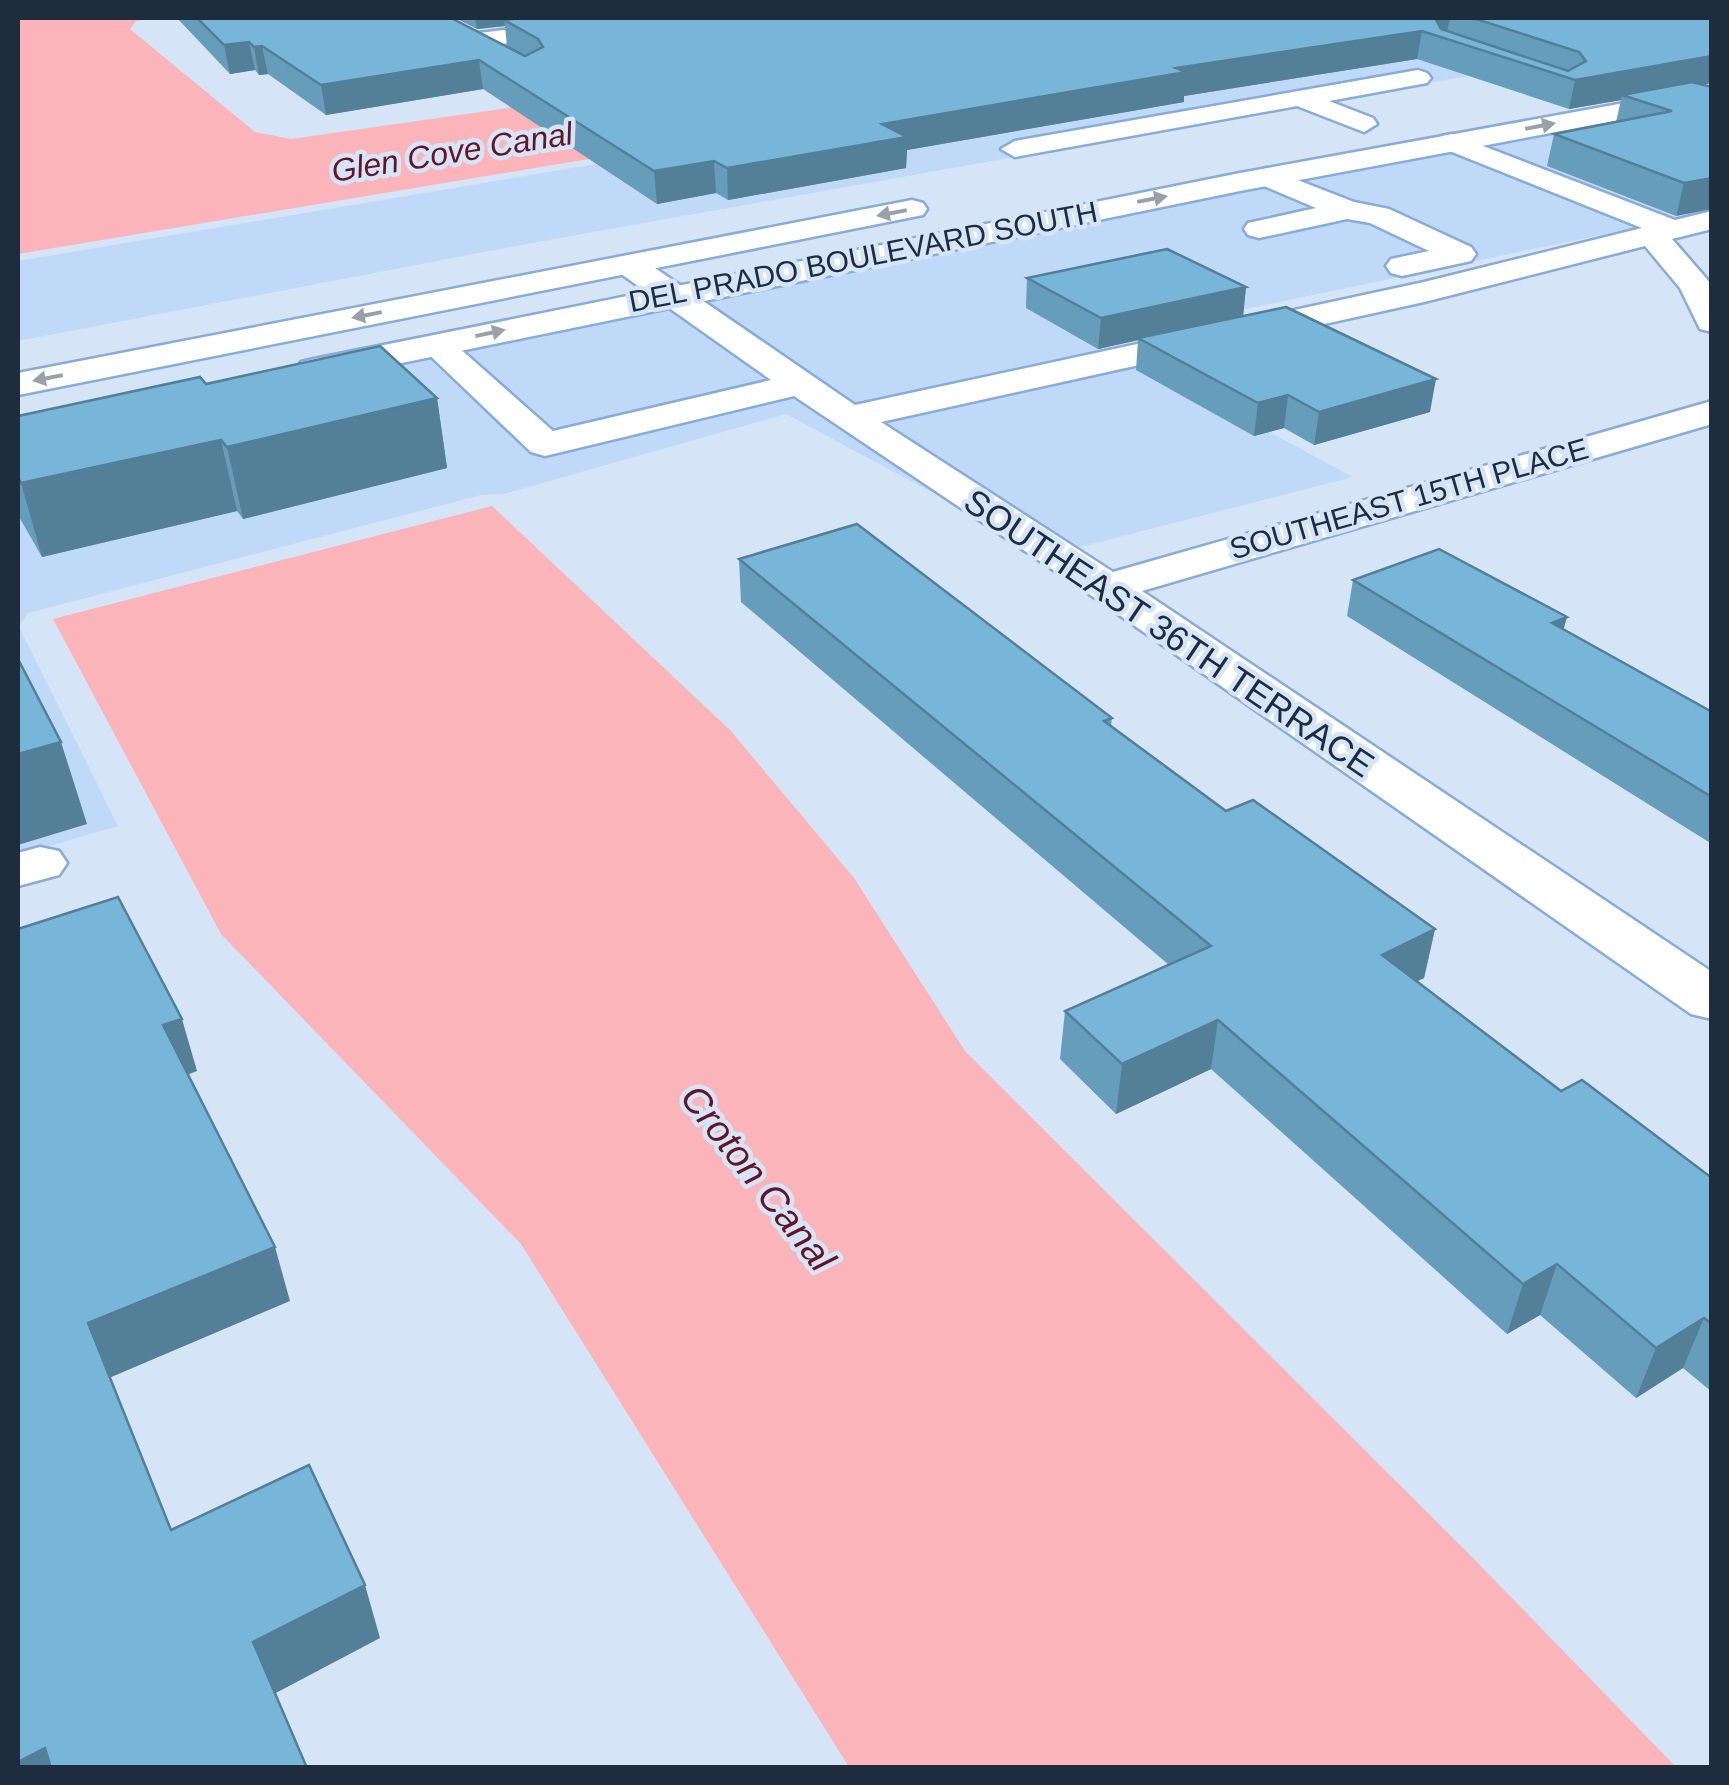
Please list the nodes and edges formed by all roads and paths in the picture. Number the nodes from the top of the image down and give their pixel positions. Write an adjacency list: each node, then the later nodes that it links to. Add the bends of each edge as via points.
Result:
1 (649, 18): 3 (street)
2 (446, 25): 3 (street)
3 (471, 40): 4 (street)
4 (500, 58)
5 (1418, 78): 6 (street)
6 (1300, 98): 9 (street); 12 (street)
7 (1702, 101): 11 (street, DEL PRADO BOULEVARD SOUTH, one-way to 7)
8 (1400, 118): 9 (street)
9 (1364, 124): 10 (street)
10 (1308, 134)
11 (1452, 142): 13 (street, DEL PRADO BOULEVARD SOUTH); 18 (street)
12 (1015, 149)
13 (1268, 176): 15 (street); 21 (street, DEL PRADO BOULEVARD SOUTH, one-way to 13)
14 (939, 204): 19 (street, DEL PRADO BOULEVARD SOUTH, one-way to 19)
15 (1347, 210): 17 (street); 20 (street, via 1378,216 1460,254 1382,270)
16 (1712, 220): 18 (street)
17 (1259, 228)
18 (1662, 232): 20 (street); 22 (street)
19 (628, 264): 21 (street, SOUTHEAST 36TH TERRACE); 25 (street, DEL PRADO BOULEVARD SOUTH, one-way to 25)
20 (1424, 292): 28 (street)
21 (672, 296): 23 (street, DEL PRADO BOULEVARD SOUTH, one-way to 21); 26 (street, SOUTHEAST 36TH TERRACE)
22 (1712, 322)
23 (436, 345): 24 (street, DEL PRADO BOULEVARD SOUTH); 26 (street, via 546,444)
24 (284, 376)
25 (18, 384)
26 (800, 384): 28 (street, SOUTHEAST 36TH TERRACE)
27 (1712, 412): 29 (street, SOUTHEAST 15TH PLACE)
28 (849, 418): 29 (street, SOUTHEAST 36TH TERRACE)
29 (1107, 587): 30 (street, SOUTHEAST 36TH TERRACE)
30 (1712, 1000)

